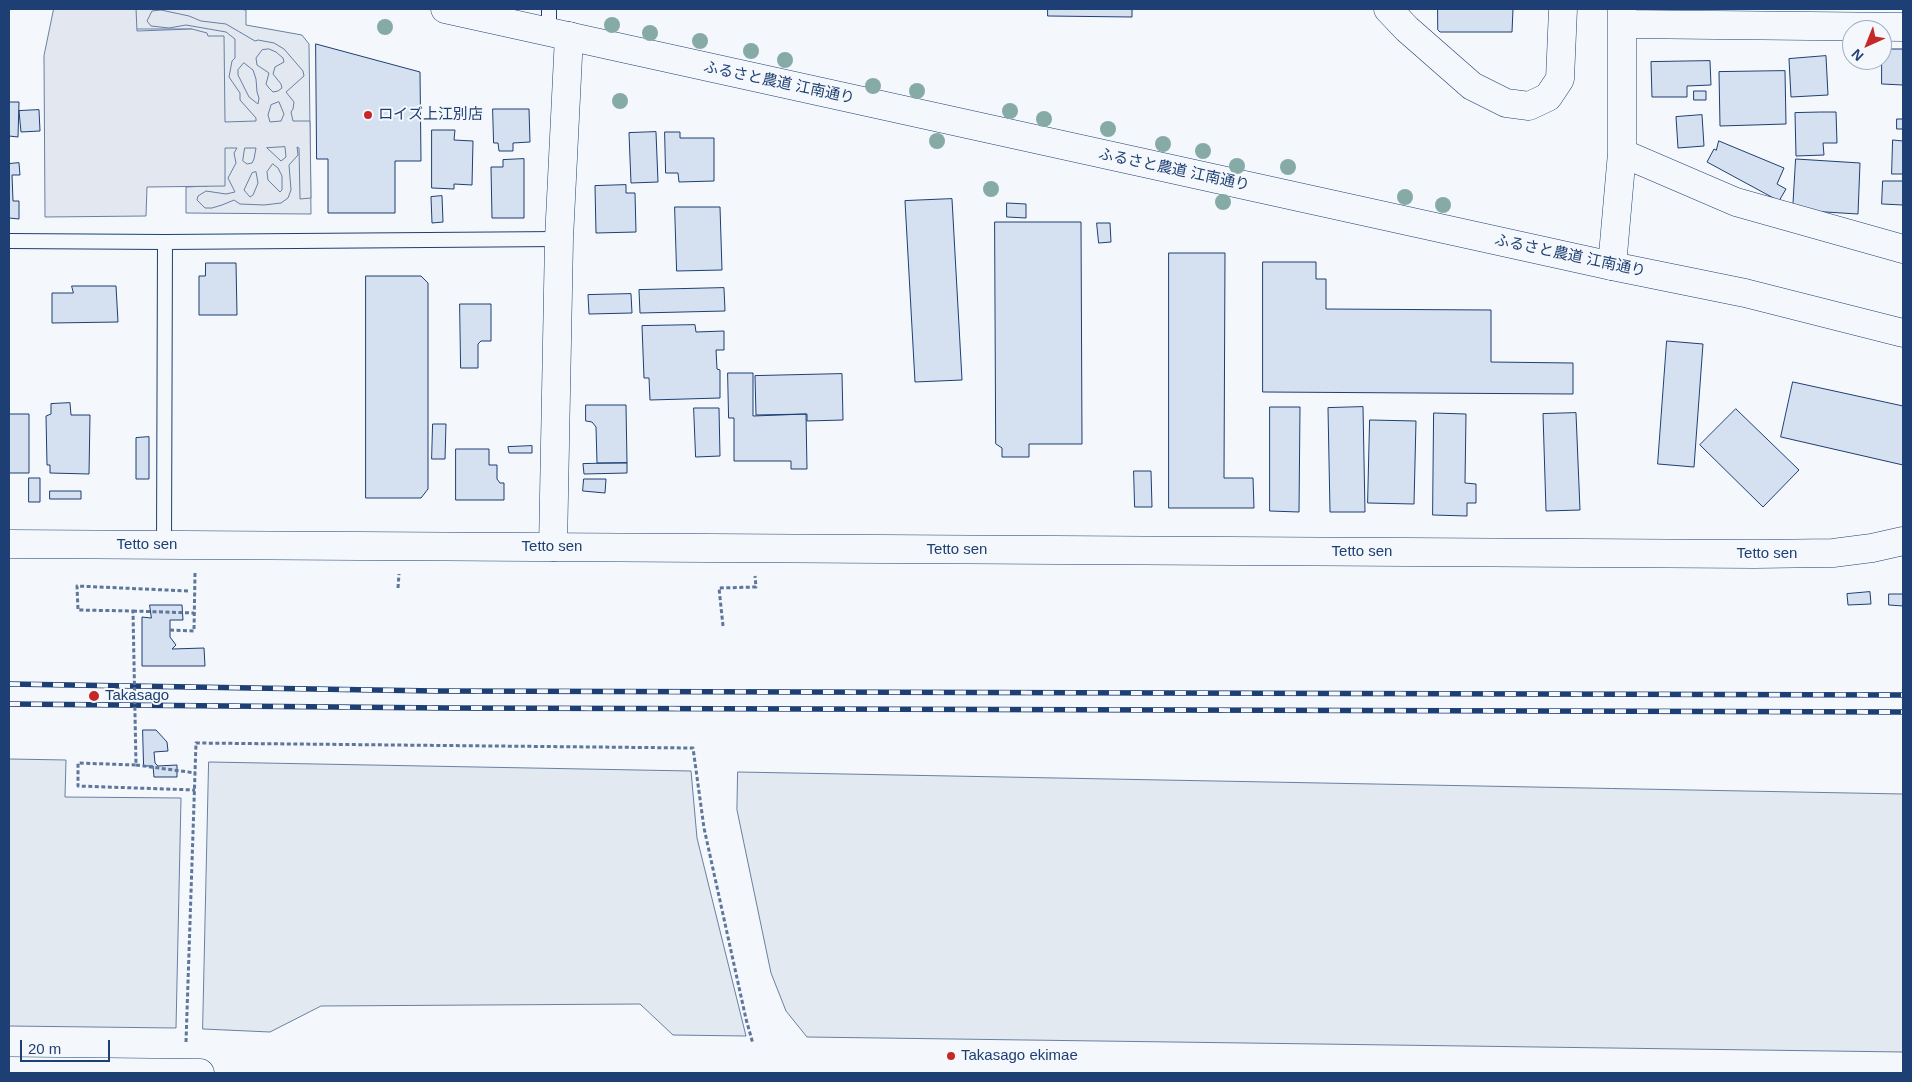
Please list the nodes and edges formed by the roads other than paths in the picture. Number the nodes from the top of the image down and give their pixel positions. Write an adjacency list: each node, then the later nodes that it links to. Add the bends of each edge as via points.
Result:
1 (445, 9): 5 (street, ふるさと農道 江南通り)
2 (1388, 9): 3 (street, via 1472,86 1506,104 1529,106 1548,97 1560,79)
3 (1563, 9)
4 (1622, 17): 6 (street); 7 (street)
5 (556, 26): 8 (street); 12 (street, ふるさと農道 江南通り)
6 (1903, 27)
7 (1622, 153): 11 (street, via 1736,202); 12 (street)
8 (559, 239): 10 (lane); 17 (street)
9 (9, 241): 10 (lane)
10 (166, 242): 16 (lane)
11 (1903, 249)
12 (1612, 266): 13 (street, ふるさと農道 江南通り, via 1745,293)
13 (1903, 333)
14 (1903, 541): 17 (street, Tetto sen, via 1832,553 1755,554)
15 (9, 544): 16 (street, Tetto sen)
16 (164, 545): 17 (street, Tetto sen)
17 (553, 547)
18 (9, 1071): 19 (street)
19 (155, 1073): 20 (street)
20 (200, 1073)

